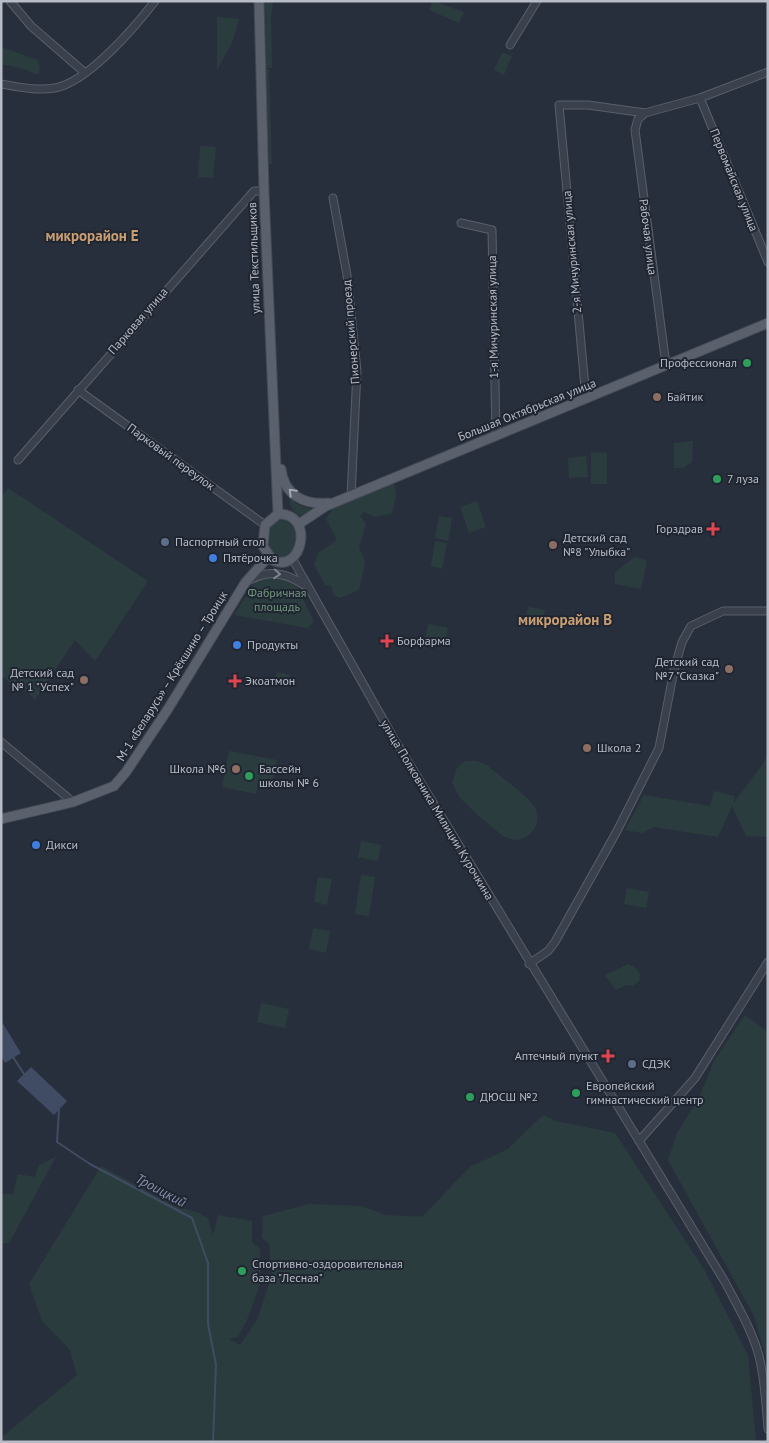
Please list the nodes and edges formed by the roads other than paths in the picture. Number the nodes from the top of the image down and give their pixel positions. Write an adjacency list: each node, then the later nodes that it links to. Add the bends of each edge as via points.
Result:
1 (10, 1): 6 (street, via 31,26)
2 (155, 1): 6 (street, via 118,45)
3 (259, 1): 11 (main road, улица Текстильщиков)
4 (537, 1): 5 (street)
5 (510, 45)
6 (84, 72): 8 (street, via 56,88)
7 (768, 72): 9 (street)
8 (1, 84)
9 (700, 98): 10 (street); 14 (street, Первомайская улица)
10 (645, 113): 16 (street, Рабочая улица, via 638,119 634,130); 18 (street, 2-я Мичуринская улица, via 588,105 559,105)
11 (264, 191): 17 (street, Парковая улица, via 254,191); 20 (main road, улица Текстильщиков)
12 (333, 198): 22 (street, Пионерский проезд, via 347,275 357,371)
13 (461, 223): 19 (street, 1-я Мичуринская улица, via 492,230)
14 (768, 262)
15 (767, 325): 16 (main road, Большая Октябрьская улица)
16 (666, 365): 18 (main road, Большая Октябрьская улица)
17 (78, 390): 21 (street, Парковая улица); 26 (street, Парковый переулок)
18 (586, 398): 19 (main road, Большая Октябрьская улица)
19 (496, 436): 22 (main road, Большая Октябрьская улица)
20 (275, 445): 23 (main road, one-way to 20, via 309,503 292,494 282,480 280,452); 24 (main road, улица Текстильщиков)
21 (18, 460)
22 (351, 496): 23 (main road, Большая Октябрьская улица)
23 (336, 502): 25 (main road, Большая Октябрьская улица)
24 (278, 514): 25 (main road, via 288,514); 26 (main road)
25 (299, 524): 28 (main road, via 299,548)
26 (265, 525): 27 (main road, via 263,546)
27 (268, 557): 28 (main road, via 283,562); 29 (main road, М-1 «Беларусь» – Крёкшино – Троицк)
28 (292, 558): 30 (street, улица Полковника Милиции Курочкина)
29 (246, 583): 30 (street, one-way to 30, via 259,575 276,573); 33 (main road, М-1 «Беларусь» – Крёкшино – Троицк, via 121,778 102,792)
30 (307, 586): 36 (street, улица Полковника Милиции Курочкина, via 392,737)
31 (768, 612): 36 (street, via 723,612 692,626 682,642 657,753 555,942)
32 (1, 742): 33 (street)
33 (73, 802): 34 (main road, М-1 «Беларусь» – Крёкшино – Троицк)
34 (1, 819)
35 (768, 962): 37 (street, via 696,1078)
36 (529, 964): 37 (street, улица Полковника Милиции Курочкина)
37 (639, 1141): 38 (street, улица Полковника Милиции Курочкина, via 745,1320 758,1354 765,1387)
38 (768, 1429)

